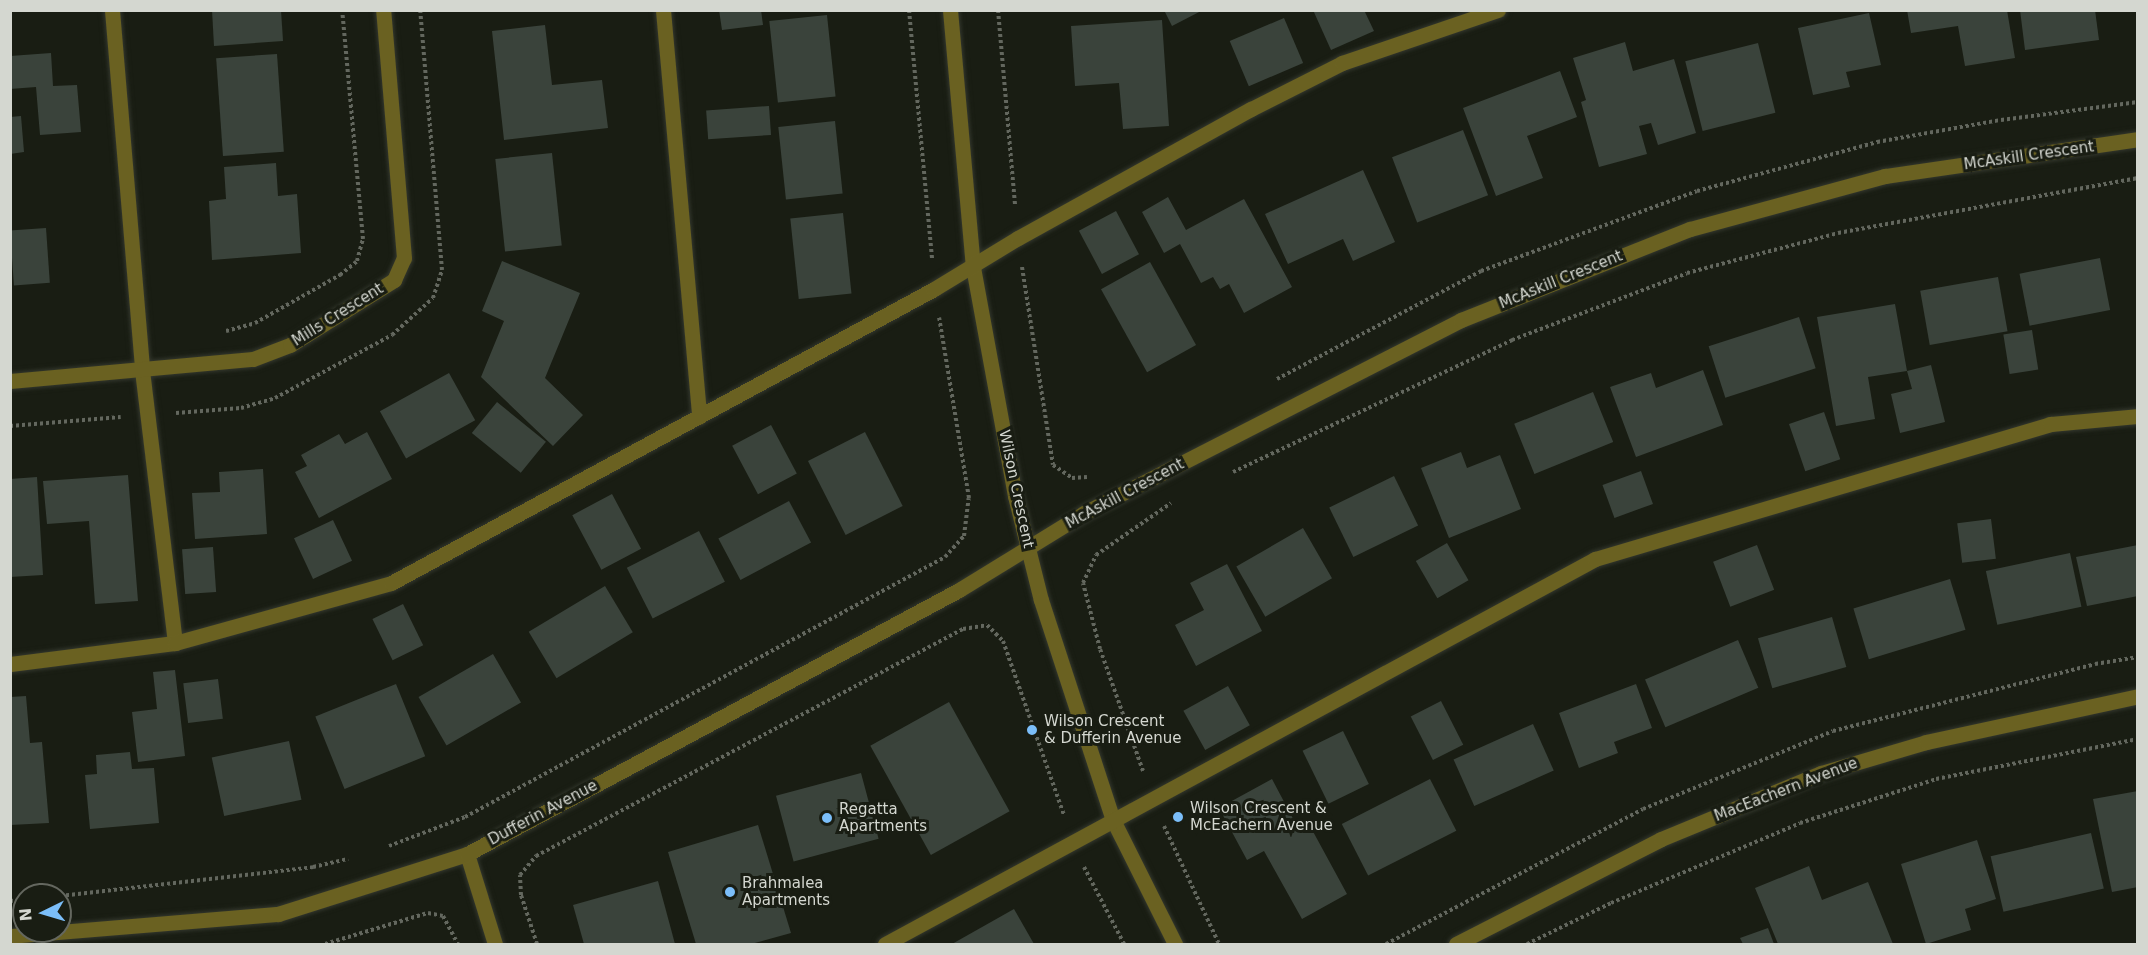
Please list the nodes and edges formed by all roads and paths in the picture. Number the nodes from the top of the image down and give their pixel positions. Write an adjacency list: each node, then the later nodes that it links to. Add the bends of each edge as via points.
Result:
1 (112, 10): 16 (street)
2 (342, 10): 15 (path, via 363,239 357,261 340,275 255,323)
3 (383, 10): 16 (street, Mills Crescent, via 404,258 394,280 290,345 253,359)
4 (663, 10): 19 (street)
5 (909, 10): 14 (path)
6 (950, 10): 13 (street, Wilson Crescent)
7 (998, 10): 12 (path)
8 (1498, 10): 12 (street, via 1342,63)
9 (2138, 102): 18 (path, via 1877,142 1697,191 1481,271)
10 (2138, 139): 24 (street, McAskill Crescent, via 1885,176 1689,229 1461,320 1084,513)
11 (2138, 178): 22 (path, via 1838,233 1687,273 1512,340)
12 (1018, 238): 13 (street); 21 (path, via 1053,465 1072,478)
13 (973, 267): 14 (street); 24 (street, Wilson Crescent, via 1015,496)
14 (934, 289): 19 (street); 32 (path, via 969,498 964,536 945,557 465,817)
15 (220, 332)
16 (142, 370): 17 (street, Mills Crescent); 25 (street)
17 (10, 381)
18 (1270, 382)
19 (699, 416): 25 (street, via 391,583)
20 (2138, 416): 29 (street, via 2050,424 1594,559)
21 (1091, 477)
22 (1222, 477)
23 (1180, 497): 29 (path, via 1096,555 1083,583 1100,649)
24 (1029, 548): 30 (street, Wilson Crescent, via 1045,611); 33 (street, Dufferin Avenue, via 959,590)
25 (175, 643): 26 (street)
26 (10, 664)
27 (2138, 696): 45 (street, MacEachern Avenue, via 1926,742 1821,773 1660,839)
28 (2138, 739): 46 (path, via 1936,779 1800,823 1611,903)
29 (1153, 799): 30 (street); 44 (path)
30 (1113, 820): 31 (street); 43 (street, Wilson Crescent)
31 (1072, 841): 40 (path, via 1003,640 987,625 963,629 536,856 520,875 521,895); 41 (street); 42 (path)
32 (386, 847)
33 (467, 854): 36 (street, Dufferin Avenue, via 278,914); 39 (street)
34 (355, 857): 35 (path, via 313,867)
35 (72, 895)
36 (10, 936)
37 (325, 945): 38 (path, via 428,913 443,916)
38 (458, 945)
39 (495, 945)
40 (537, 945)
41 (885, 945)
42 (1124, 945)
43 (1175, 945)
44 (1219, 945)
45 (1456, 945)
46 (1527, 945)

